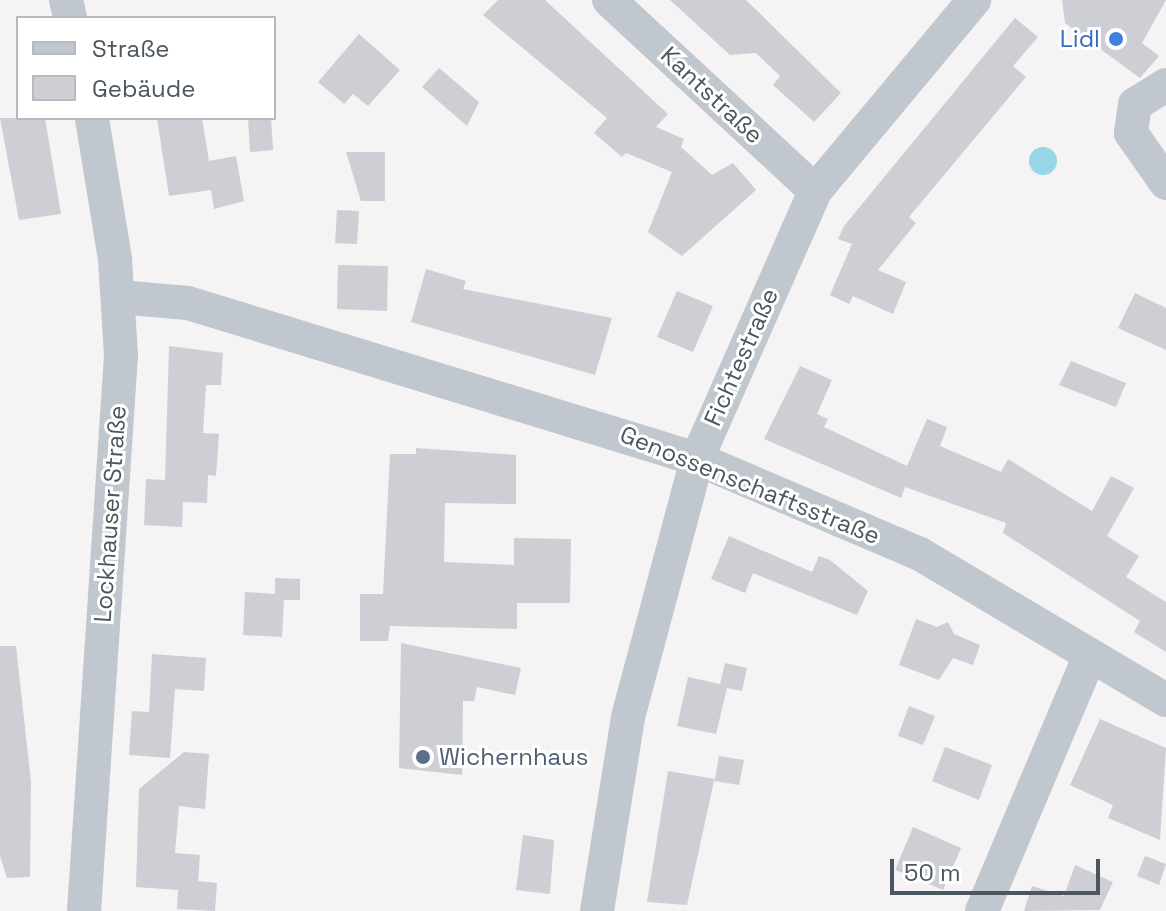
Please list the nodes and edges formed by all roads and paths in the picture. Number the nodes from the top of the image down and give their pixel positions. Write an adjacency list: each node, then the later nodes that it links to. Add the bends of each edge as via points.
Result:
1 (609, 0): 6 (street, Kantstraße)
2 (974, 0): 6 (street, Fichtestraße)
3 (1166, 85): 5 (street, via 1135,104 1131,133)
4 (92, 120): 7 (street, Lockhauser Straße)
5 (1166, 183)
6 (815, 191): 8 (street, Fichtestraße)
7 (119, 297): 8 (street, Genossenschaftsstraße, via 168,298); 11 (street, Lockhauser Straße)
8 (697, 459): 9 (street, Genossenschaftsstraße, via 920,554); 12 (street, Fichtestraße, via 628,717)
9 (1089, 658): 10 (street, Genossenschaftsstraße); 13 (street)
10 (1166, 700)
11 (84, 911)
12 (597, 911)
13 (982, 911)

